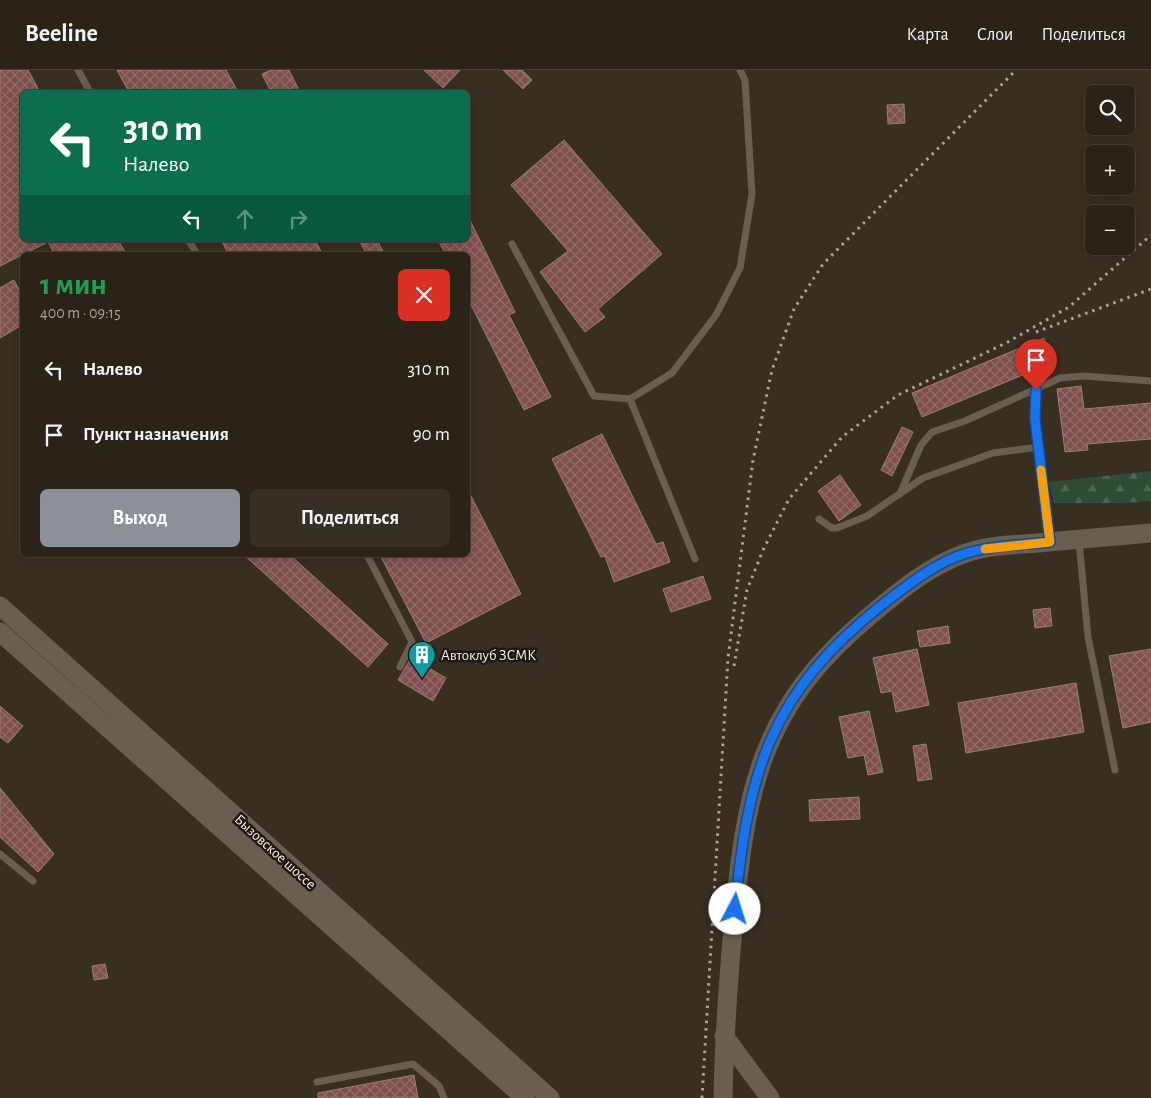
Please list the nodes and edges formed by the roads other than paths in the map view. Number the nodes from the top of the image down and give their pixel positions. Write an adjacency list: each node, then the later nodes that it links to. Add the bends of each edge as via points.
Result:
1 (78, 70): 3 (lane)
2 (740, 70): 7 (lane, via 745,80 752,194 740,268 716,315 672,373)
3 (89, 90)
4 (512, 244): 7 (lane, via 594,396)
5 (1151, 381): 6 (lane, via 1084,376 1060,378)
6 (1036, 390): 8 (lane, via 1035,419); 9 (lane, via 932,432 921,445)
7 (630, 399): 15 (lane)
8 (1039, 447): 9 (lane, via 993,453 923,478); 13 (lane)
9 (900, 494): 10 (lane, via 867,516 837,528)
10 (819, 519)
11 (1151, 533): 12 (main road)
12 (1079, 540): 13 (main road); 19 (lane, via 1088,637)
13 (1050, 542): 22 (main road, via 966,553 914,581 836,645 791,699 763,755 746,815)
14 (368, 557): 18 (lane, via 412,642)
15 (694, 559)
16 (0, 606): 26 (main road, Бызовское шоссе)
17 (0, 632): 25 (main road, Бызовское шоссе)
18 (400, 666)
19 (1115, 770)
20 (0, 854): 21 (lane)
21 (34, 881)
22 (724, 1036): 27 (main road); 28 (main road)
23 (318, 1082): 24 (lane, via 413,1064 439,1086)
24 (444, 1098)
25 (525, 1098)
26 (550, 1098)
27 (723, 1098)
28 (770, 1098)

